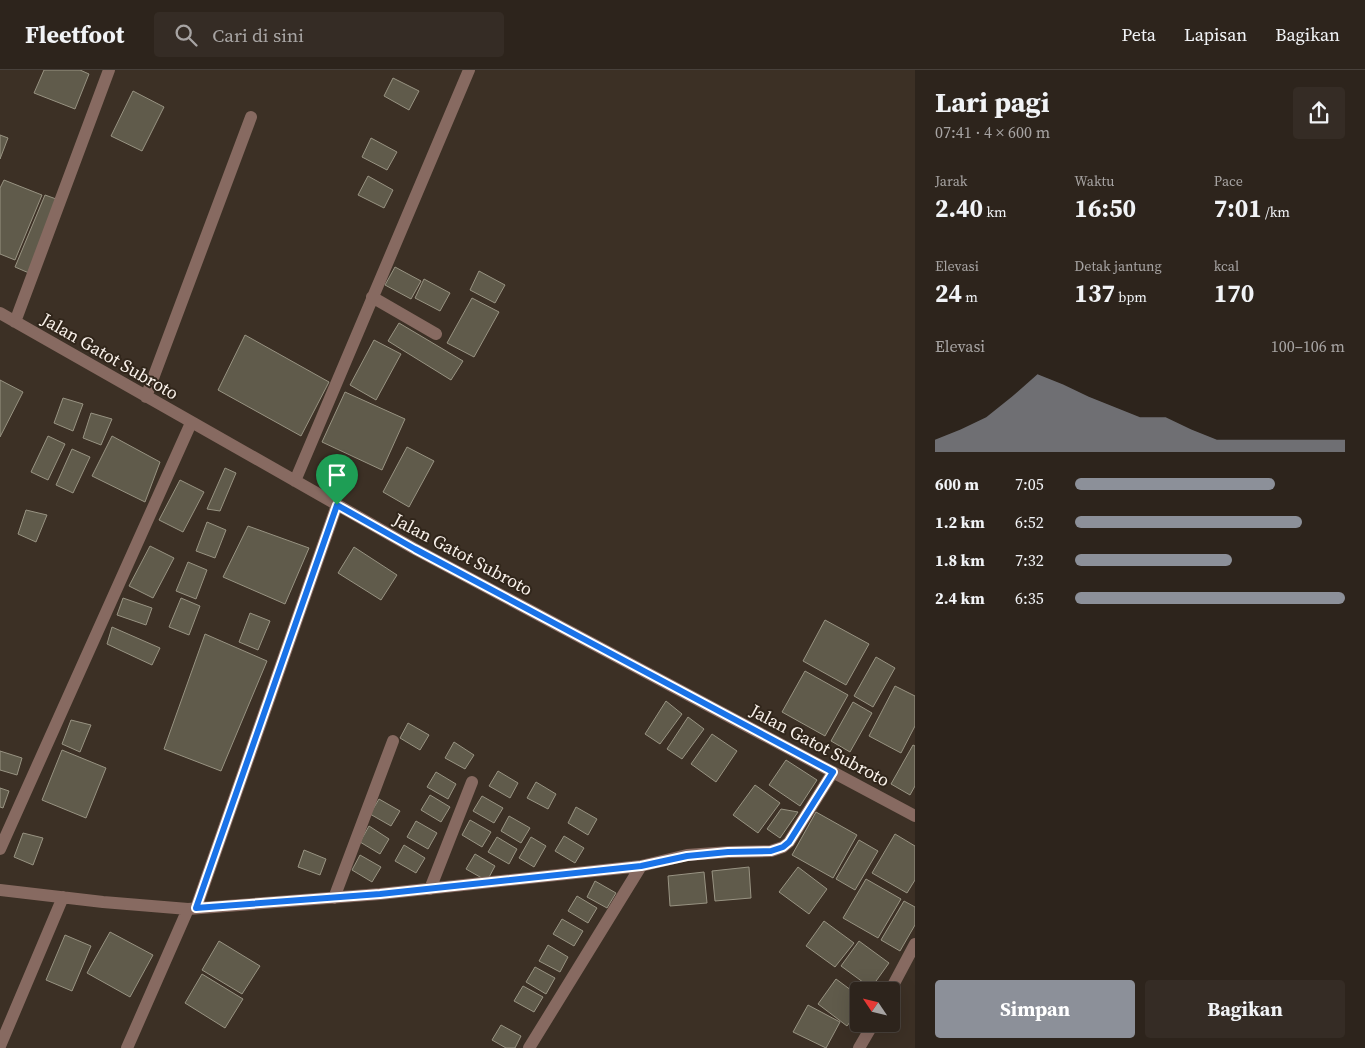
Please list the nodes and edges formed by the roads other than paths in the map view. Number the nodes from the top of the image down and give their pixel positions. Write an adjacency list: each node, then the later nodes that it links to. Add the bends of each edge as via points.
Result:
1 (109, 70): 5 (street)
2 (469, 70): 4 (street)
3 (251, 118): 7 (street)
4 (372, 297): 6 (street); 9 (street)
5 (5, 318): 7 (street, Jalan Gatot Subroto)
6 (436, 334)
7 (146, 397): 8 (street, Jalan Gatot Subroto)
8 (191, 423): 9 (street, Jalan Gatot Subroto); 15 (street)
9 (294, 481): 10 (street, Jalan Gatot Subroto)
10 (337, 505): 12 (street, Jalan Gatot Subroto); 21 (street)
11 (393, 741): 20 (street)
12 (833, 772): 14 (street, Jalan Gatot Subroto); 16 (street, via 783,847 764,852 687,856)
13 (472, 782): 17 (street)
14 (915, 816)
15 (0, 849)
16 (641, 866): 17 (street); 27 (street)
17 (430, 889): 20 (street)
18 (0, 890): 19 (street)
19 (63, 897): 21 (street); 25 (street)
20 (334, 898): 21 (street)
21 (192, 908): 26 (street)
22 (915, 944): 23 (street)
23 (895, 982)
24 (868, 1032): 28 (street)
25 (0, 1046)
26 (128, 1048)
27 (529, 1048)
28 (859, 1048)

